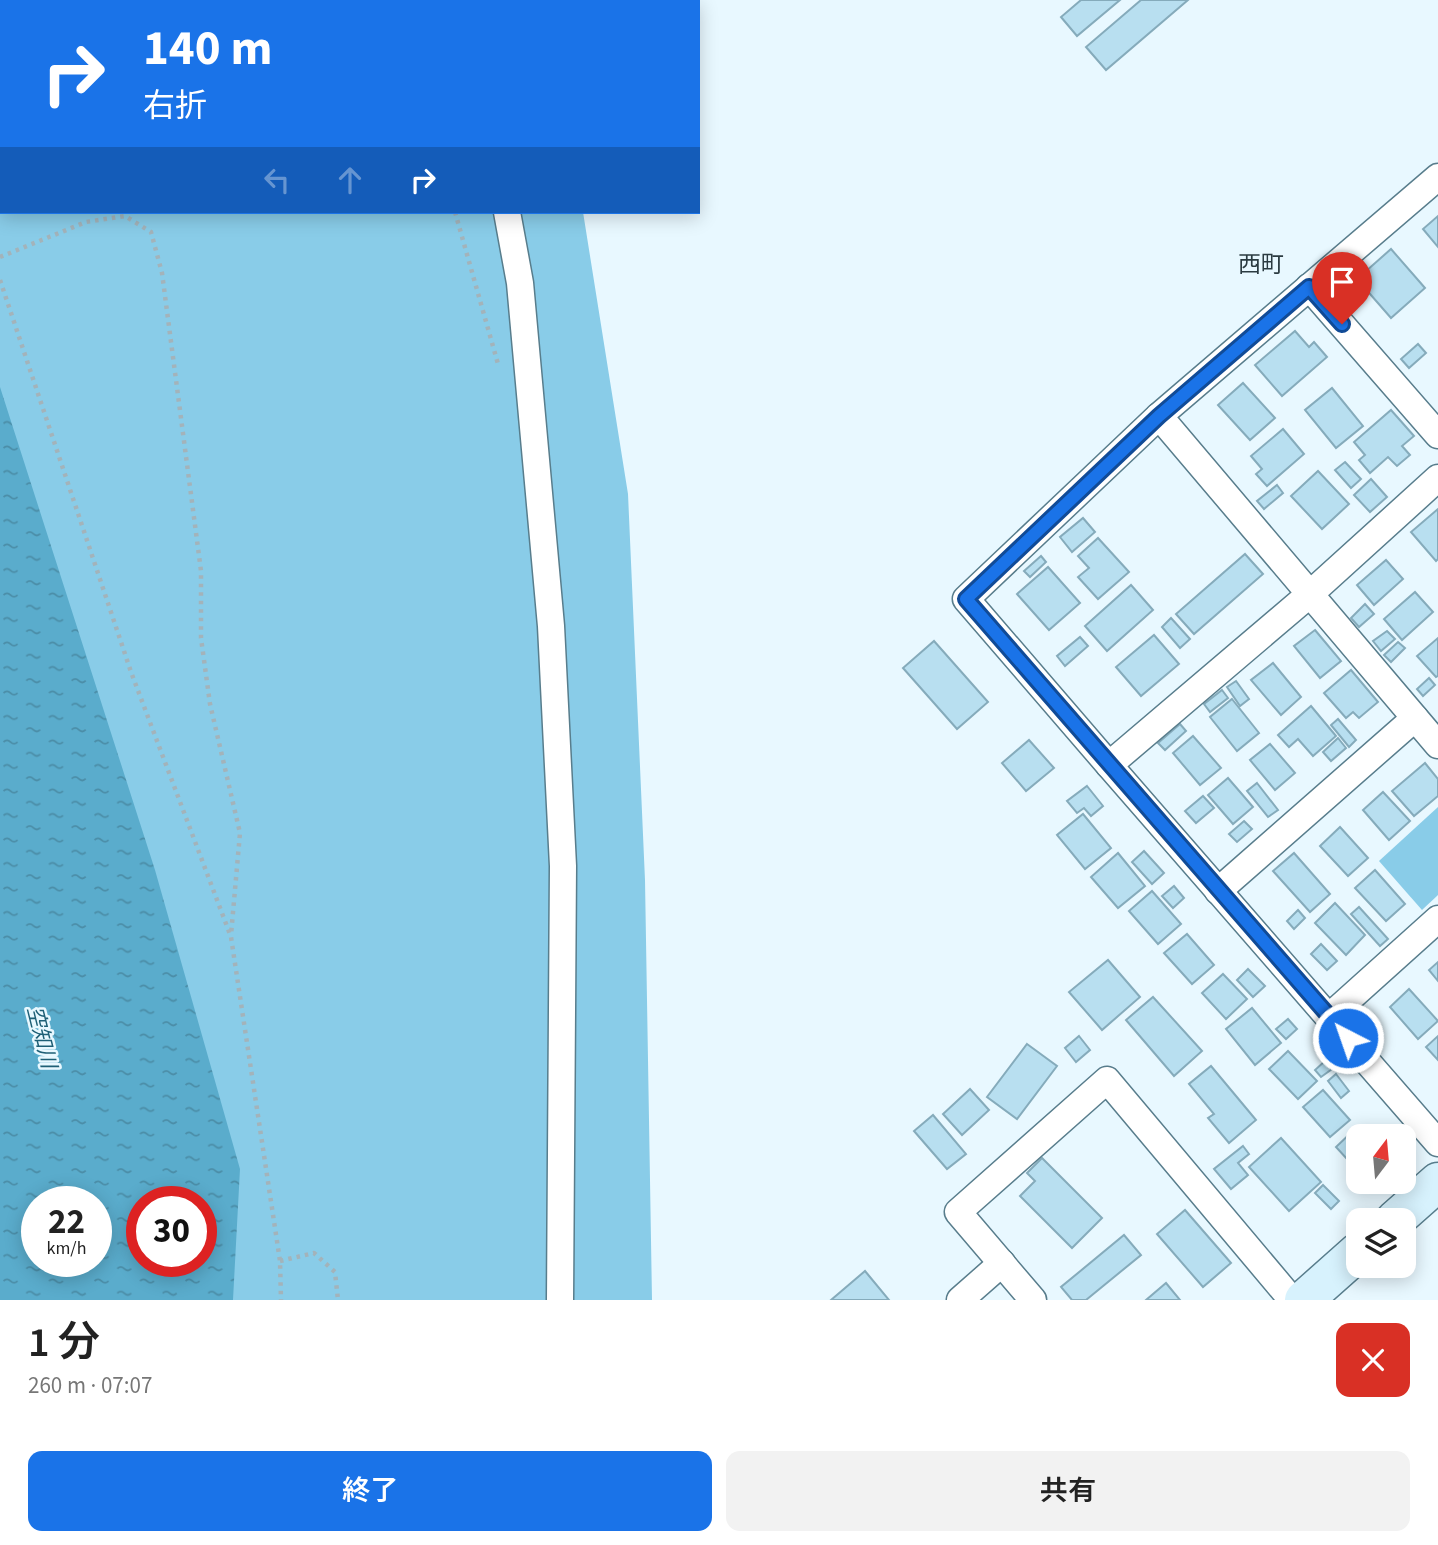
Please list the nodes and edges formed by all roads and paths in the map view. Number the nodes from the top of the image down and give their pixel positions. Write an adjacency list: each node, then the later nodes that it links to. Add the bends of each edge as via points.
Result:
1 (1438, 177): 5 (street)
2 (507, 214): 25 (street, via 520,283 551,626 563,866)
3 (0, 257): 15 (path, via 86,222 125,216 151,232 162,273 201,571 201,638 210,704 240,833)
4 (0, 280): 15 (path, via 131,672)
5 (1309, 287): 6 (street); 7 (street)
6 (1159, 416): 9 (street); 12 (street, via 966,599)
7 (1438, 435)
8 (1438, 478): 9 (street)
9 (1310, 594): 10 (street); 12 (street)
10 (1415, 718): 11 (street); 13 (street)
11 (1438, 745)
12 (1109, 765): 13 (street)
13 (1218, 891): 16 (street)
14 (1438, 919): 16 (street)
15 (231, 937): 20 (path)
16 (1329, 1017): 17 (street)
17 (1438, 1143)
18 (1438, 1182): 19 (street)
19 (1409, 1208)
20 (280, 1261): 23 (path); 24 (path, via 314,1253 335,1272)
21 (1002, 1263): 26 (street); 27 (street); 28 (street, via 958,1212 1107,1080)
22 (1346, 1263): 29 (street)
23 (281, 1300)
24 (338, 1300)
25 (560, 1300)
26 (960, 1300)
27 (1034, 1300)
28 (1292, 1300)
29 (1304, 1300)

